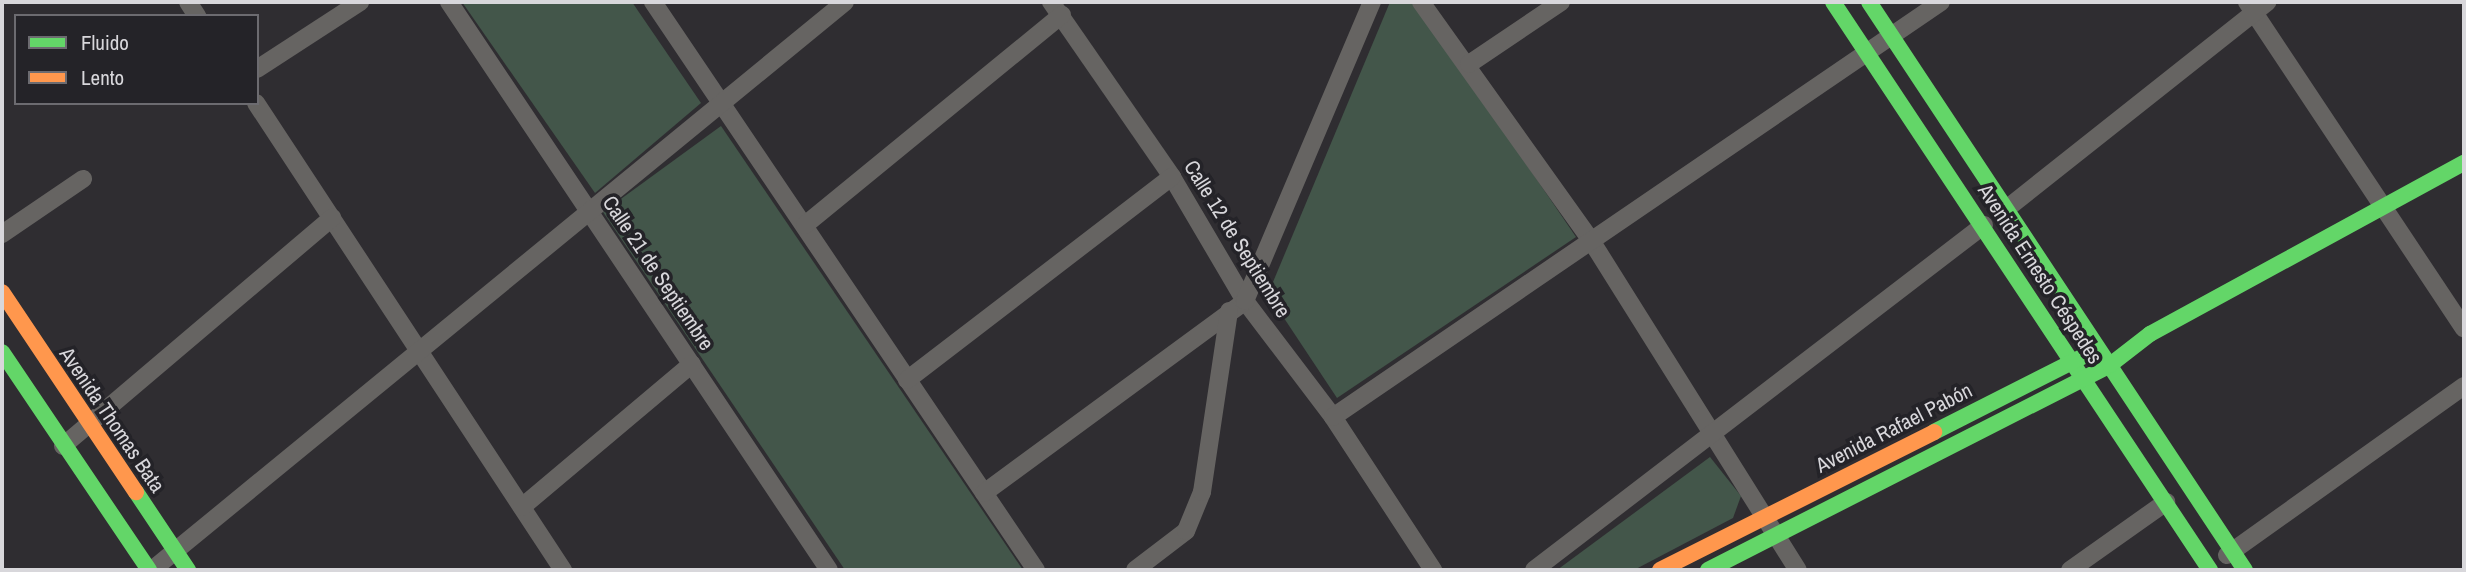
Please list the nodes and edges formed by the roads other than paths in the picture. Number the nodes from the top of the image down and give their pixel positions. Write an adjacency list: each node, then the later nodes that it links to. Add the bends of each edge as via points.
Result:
1 (360, 2): 16 (street)
2 (449, 2): 24 (street, Calle 21 de Septiembre)
3 (653, 2): 17 (street)
4 (845, 2): 17 (street)
5 (1372, 2): 31 (street)
6 (1421, 2): 15 (street)
7 (1561, 2): 15 (street)
8 (1833, 2): 14 (main road, Avenida Ernesto Céspedes)
9 (1869, 2): 13 (main road, Avenida Ernesto Céspedes)
10 (1941, 2): 13 (street)
11 (2256, 5): 22 (street); 23 (street)
12 (1056, 9): 20 (street, Calle 12 de Septiembre); 26 (street)
13 (1892, 35): 14 (street); 23 (main road, Avenida Ernesto Céspedes)
14 (1866, 53): 27 (main road, Avenida Ernesto Céspedes); 29 (street)
15 (1469, 64): 29 (street)
16 (259, 68)
17 (723, 102): 24 (street); 26 (street)
18 (257, 105): 25 (street)
19 (2464, 163): 22 (main road, Avenida Rafael Pabón)
20 (1172, 177): 31 (street, Calle 12 de Septiembre); 42 (street)
21 (83, 179): 28 (street)
22 (2381, 206): 33 (street); 34 (main road, Avenida Rafael Pabón)
23 (2005, 210): 36 (main road, Avenida Ernesto Céspedes)
24 (590, 211): 35 (street); 39 (street, Calle 21 de Septiembre)
25 (332, 218): 35 (street); 45 (street)
26 (805, 225): 42 (street)
27 (1984, 225): 38 (main road, Avenida Ernesto Céspedes); 46 (street)
28 (2, 234)
29 (1592, 242): 44 (street); 46 (street)
30 (2, 292): 45 (main road, Avenida Thomas Bata)
31 (1245, 301): 32 (street); 44 (street, Calle 12 de Septiembre)
32 (1229, 311): 48 (street); 60 (street, via 1202,492 1186,531)
33 (2464, 329)
34 (2150, 334): 36 (main road, Avenida Rafael Pabón); 40 (main road, Avenida Rafael Pabón)
35 (420, 349): 50 (street); 53 (street)
36 (2099, 349): 38 (main road, Avenida Rafael Pabón); 40 (main road, Avenida Ernesto Céspedes)
37 (2, 352): 47 (main road)
38 (2073, 361): 41 (main road, Avenida Ernesto Céspedes); 51 (main road, Avenida Rafael Pabón)
39 (692, 364): 50 (street); 58 (street, Calle 21 de Septiembre)
40 (2110, 365): 41 (main road, Avenida Rafael Pabón); 54 (main road, Avenida Ernesto Céspedes)
41 (2083, 379): 49 (main road, Avenida Ernesto Céspedes); 52 (main road, Avenida Rafael Pabón)
42 (907, 380): 48 (street)
43 (2464, 386): 54 (street)
44 (1333, 416): 61 (street, Calle 12 de Septiembre)
45 (89, 424): 47 (street); 53 (main road, Avenida Thomas Bata)
46 (1711, 436): 51 (street); 62 (street)
47 (64, 446): 55 (main road)
48 (984, 493): 59 (street)
49 (2166, 502): 66 (street); 67 (main road, Avenida Ernesto Céspedes)
50 (522, 508): 57 (street)
51 (1764, 517): 52 (street); 63 (main road, Avenida Rafael Pabón)
52 (1776, 536): 64 (main road, Avenida Rafael Pabón); 65 (street)
53 (176, 551): 55 (street); 56 (main road, Avenida Thomas Bata)
54 (2232, 551): 67 (street); 68 (main road, Avenida Ernesto Céspedes)
55 (151, 570)
56 (188, 570)
57 (563, 570)
58 (829, 570)
59 (1036, 570)
60 (1135, 570)
61 (1433, 570)
62 (1534, 570)
63 (1660, 570)
64 (1708, 570)
65 (1798, 570)
66 (2070, 570)
67 (2209, 570)
68 (2245, 570)

